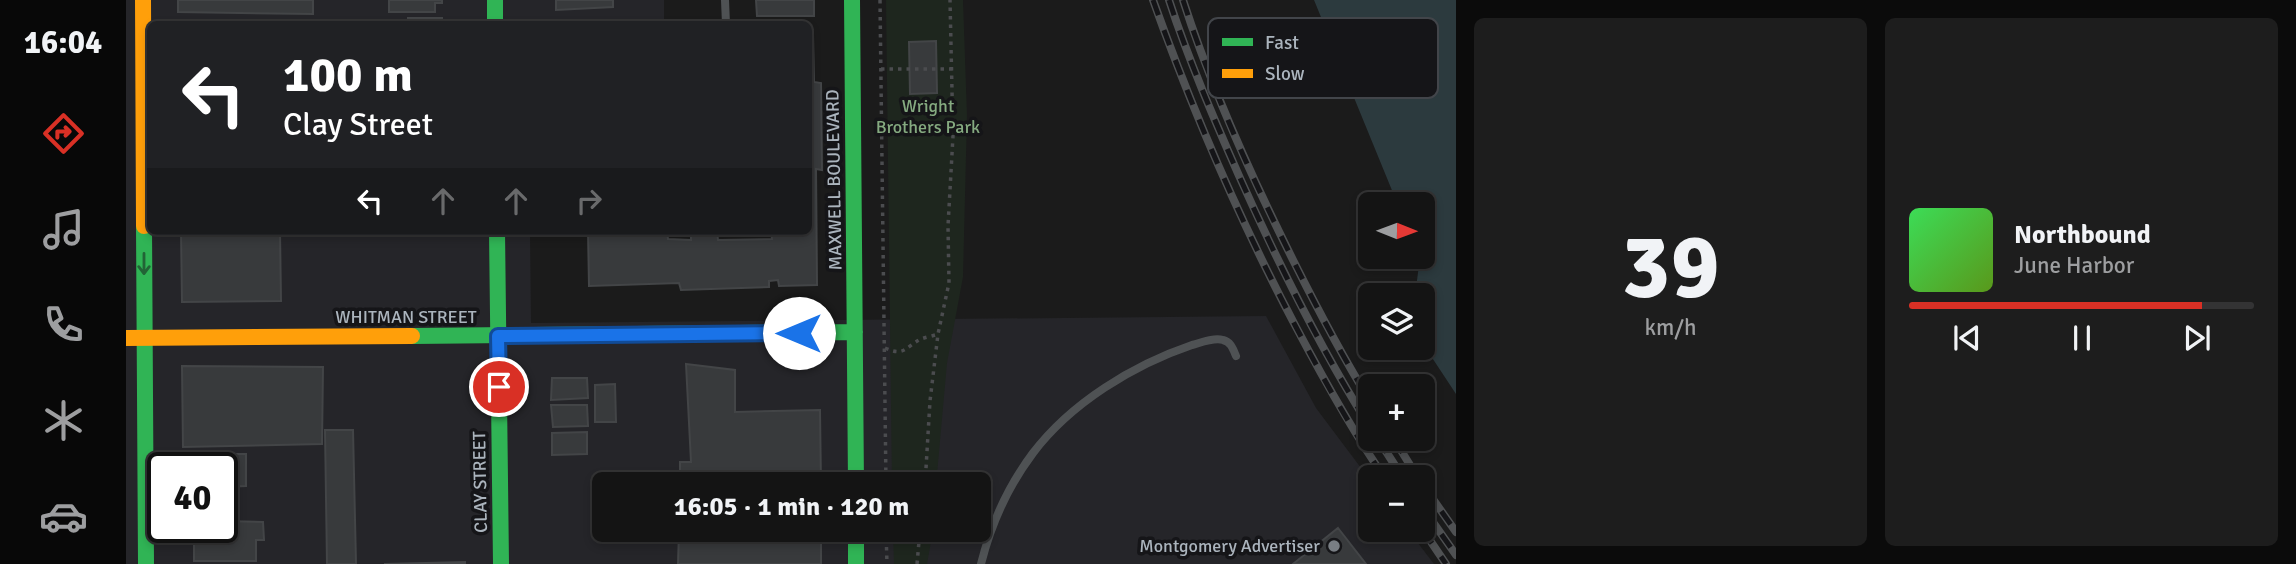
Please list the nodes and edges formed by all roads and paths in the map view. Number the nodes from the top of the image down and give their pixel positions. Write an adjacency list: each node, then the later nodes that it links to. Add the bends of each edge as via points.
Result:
1 (143, 0): 16 (main road, one-way to 16)
2 (495, 0): 7 (main road)
3 (725, 0): 8 (lane)
4 (852, 0): 12 (main road, MAXWELL BOULEVARD)
5 (880, 0): 9 (path)
6 (950, 0): 10 (path)
7 (495, 21)
8 (726, 21)
9 (881, 69): 10 (path); 17 (path)
10 (953, 69): 13 (path, via 949,283)
11 (497, 235): 14 (main road, CLAY STREET)
12 (855, 332): 14 (main road, WHITMAN STREET); 19 (main road, MAXWELL BOULEVARD)
13 (938, 334): 17 (path, via 906,351); 21 (path)
14 (498, 336): 16 (main road, WHITMAN STREET); 26 (main road, CLAY STREET)
15 (126, 338): 16 (main road, WHITMAN STREET)
16 (145, 338): 25 (main road)
17 (885, 348): 20 (path)
18 (1236, 356): 30 (lane, via 1223,339 1205,341 1172,352 1089,399 1034,451 987,540)
19 (856, 472)
20 (886, 472)
21 (926, 472)
22 (856, 542): 27 (main road)
23 (886, 542): 28 (path)
24 (919, 542): 29 (path)
25 (146, 564)
26 (500, 564)
27 (856, 564)
28 (887, 564)
29 (916, 564)
30 (981, 564)

